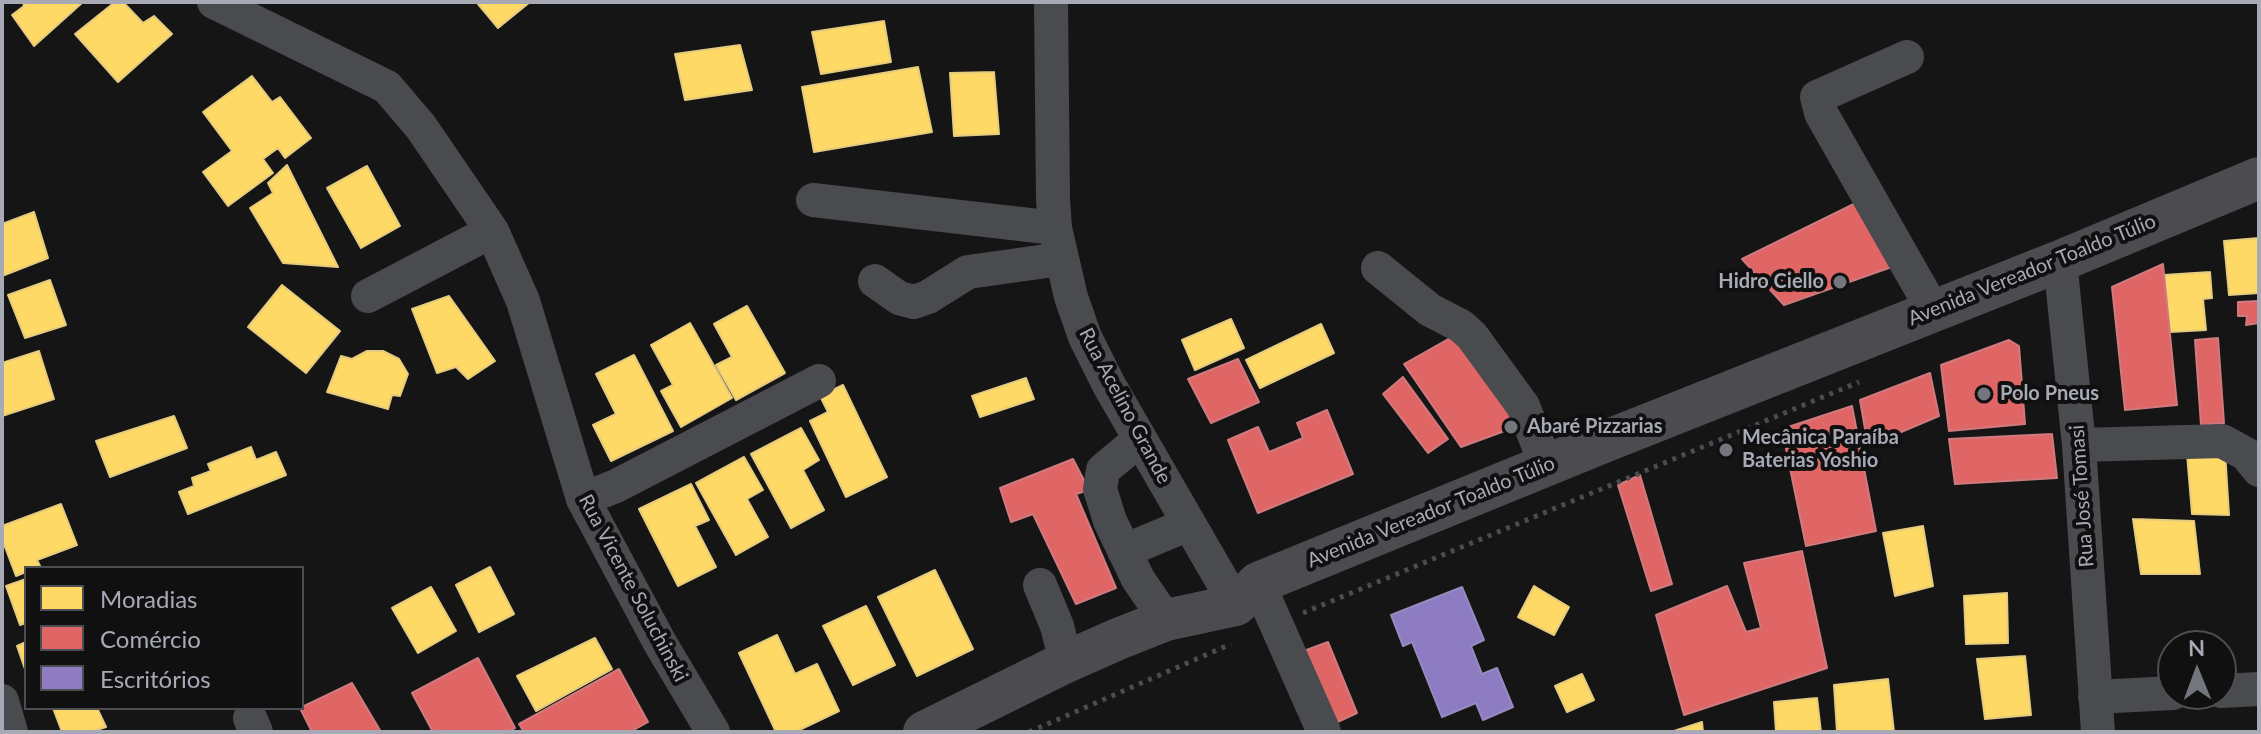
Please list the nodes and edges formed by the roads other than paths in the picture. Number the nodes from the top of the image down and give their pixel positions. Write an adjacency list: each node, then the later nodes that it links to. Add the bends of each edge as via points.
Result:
1 (214, 2): 6 (street, Rua Vicente Soluchinski, via 387,87)
2 (1051, 2): 7 (street, Rua Acelino Grande)
3 (1907, 57): 12 (street, via 1817,97 1821,113)
4 (2259, 178): 8 (main road, Avenida Vereador Toaldo Túlio)
5 (813, 200): 7 (street)
6 (492, 231): 11 (street); 18 (street, Rua Vicente Soluchinski, via 523,301)
7 (1058, 244): 10 (street, via 968,272 914,302); 14 (street, Rua Acelino Grande, via 1085,337)
8 (2060, 261): 12 (main road, Avenida Vereador Toaldo Túlio); 15 (street, Rua José Tomasi)
9 (1378, 268): 16 (street, via 1430,310 1467,330 1529,415)
10 (875, 281)
11 (368, 296)
12 (1933, 310): 16 (main road, Avenida Vereador Toaldo Túlio)
13 (819, 381): 18 (street)
14 (1140, 439): 19 (street, Rua Acelino Grande); 20 (street, via 1103,470 1101,480 1110,521)
15 (2079, 445): 17 (street, via 2222,441 2246,454); 28 (street, Rua José Tomasi)
16 (1546, 465): 22 (main road, Avenida Vereador Toaldo Túlio)
17 (2259, 470)
18 (583, 499): 31 (street, Rua Vicente Soluchinski)
19 (1189, 524): 20 (street); 22 (street, Rua Acelino Grande)
20 (1124, 551): 23 (street)
21 (1040, 585): 24 (street)
22 (1247, 594): 23 (main road, Avenida Vereador Toaldo Túlio); 33 (street, Rua Acelino Grande, via 1276,624)
23 (1166, 620): 24 (main road, Avenida Vereador Toaldo Túlio)
24 (1066, 662): 32 (main road, Avenida Vereador Toaldo Túlio)
25 (2259, 689): 26 (street)
26 (2237, 690)
27 (2157, 694): 28 (street)
28 (2095, 697): 34 (street, Rua José Tomasi)
29 (2, 701): 30 (street)
30 (11, 732)
31 (713, 732)
32 (924, 732)
33 (1324, 732)
34 (2098, 732)

